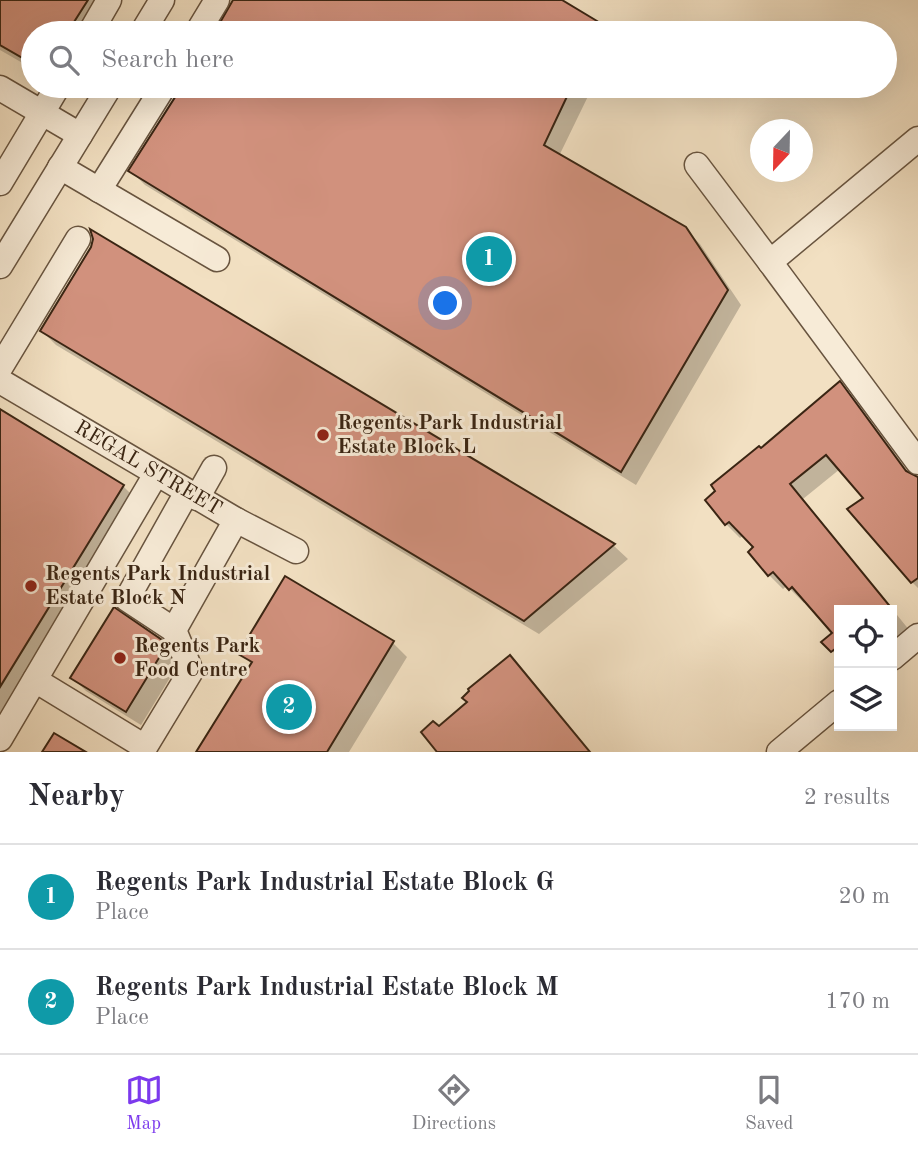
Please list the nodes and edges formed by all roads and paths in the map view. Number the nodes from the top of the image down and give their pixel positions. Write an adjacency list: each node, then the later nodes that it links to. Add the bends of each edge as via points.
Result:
1 (109, 0): 4 (street)
2 (162, 0): 5 (street)
3 (217, 0): 6 (street)
4 (97, 21)
5 (149, 21)
6 (204, 21)
7 (0, 89): 11 (street)
8 (51, 98): 11 (street)
9 (103, 98): 12 (street)
10 (156, 98): 17 (street)
11 (42, 113): 12 (street); 16 (street)
12 (80, 135): 15 (street)
13 (918, 139): 20 (street)
14 (697, 165): 20 (street)
15 (61, 167): 17 (street); 21 (street)
16 (0, 183)
17 (99, 190): 19 (street)
18 (78, 239): 22 (street)
19 (218, 259)
20 (770, 262): 24 (street)
21 (0, 267)
22 (0, 368)
23 (0, 381): 26 (street, REGAL STREET)
24 (918, 462)
25 (214, 468): 27 (street)
26 (156, 474): 27 (street, REGAL STREET); 33 (street)
27 (192, 495): 28 (street, REGAL STREET); 30 (street, via 127,599)
28 (236, 520): 29 (street, REGAL STREET); 30 (street)
29 (296, 551)
30 (174, 630): 33 (street, via 191,671 145,747)
31 (918, 636): 32 (street)
32 (897, 654)
33 (34, 680): 35 (street)
34 (834, 706): 36 (street)
35 (0, 739)
36 (779, 752)

